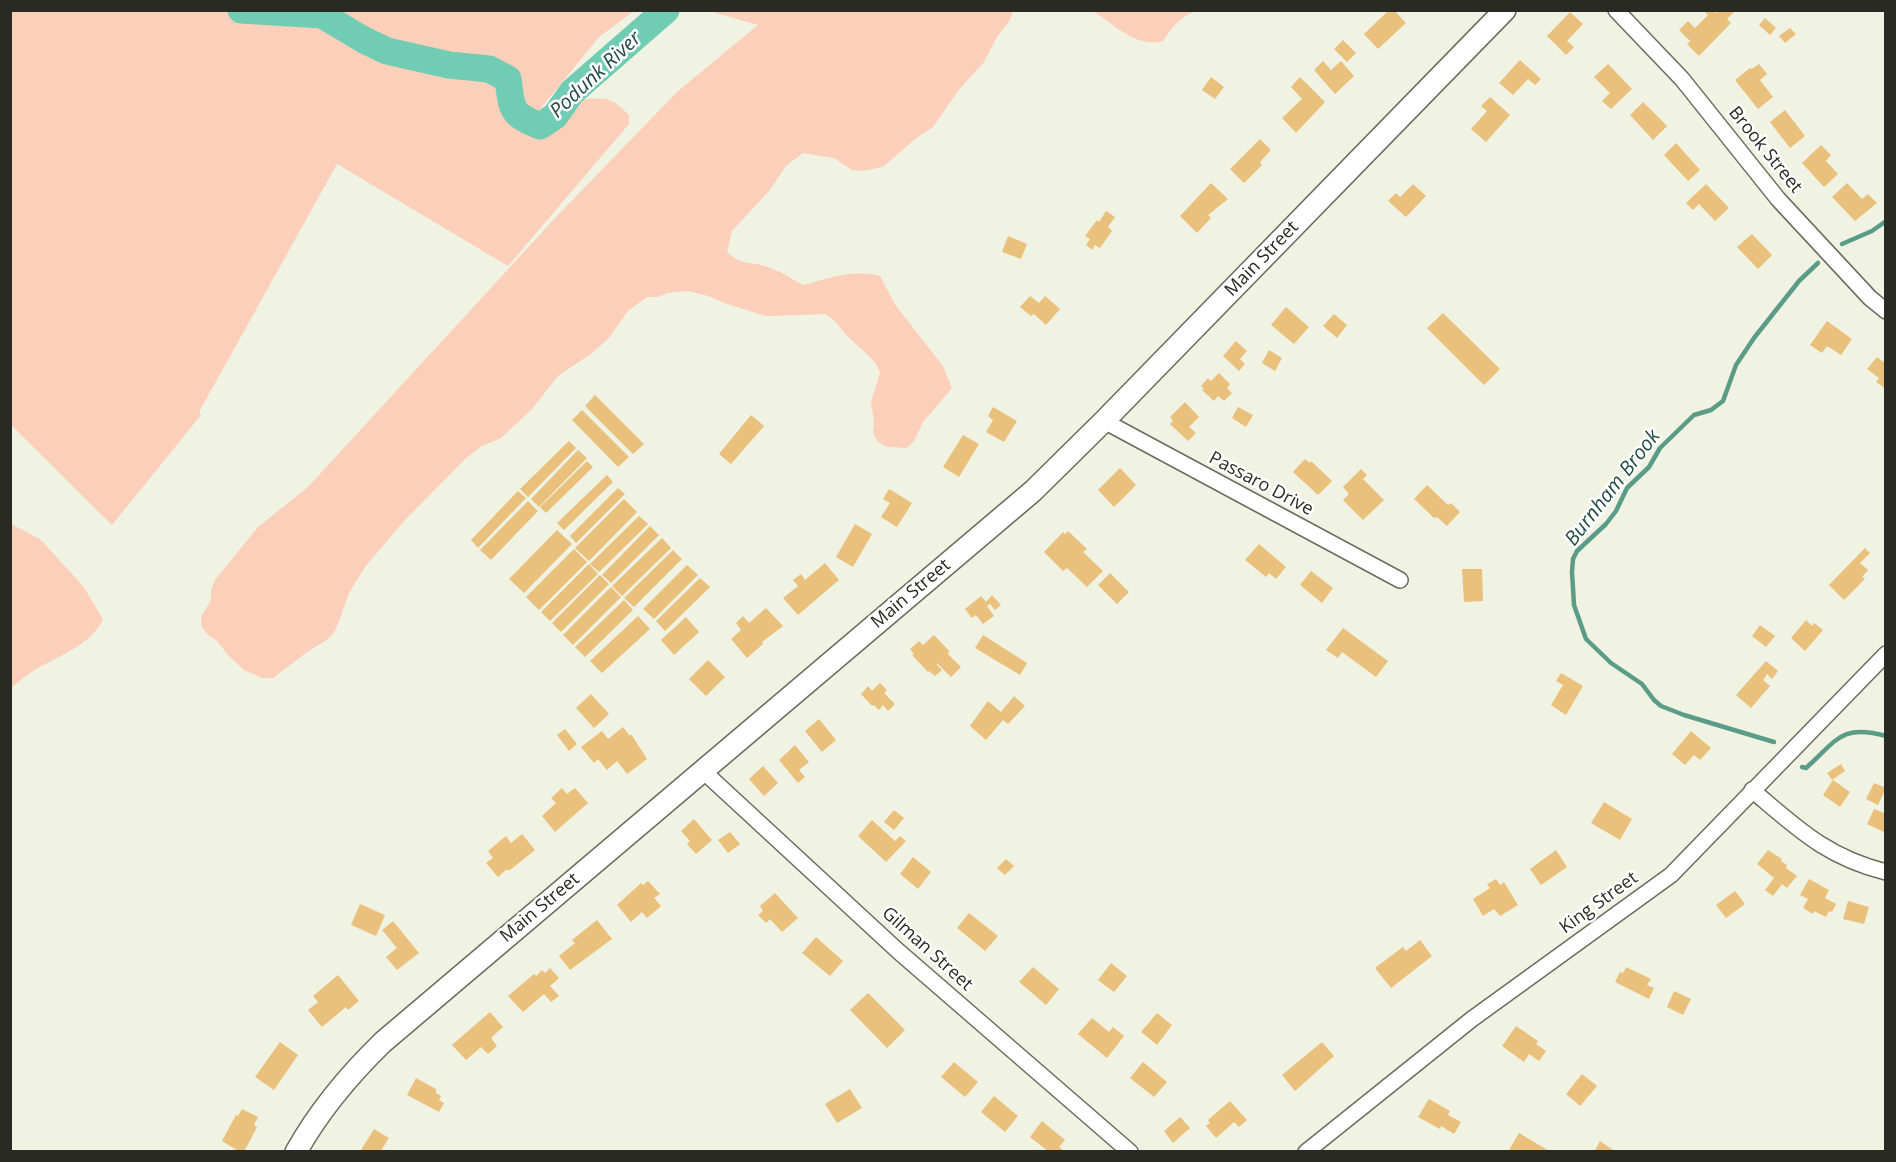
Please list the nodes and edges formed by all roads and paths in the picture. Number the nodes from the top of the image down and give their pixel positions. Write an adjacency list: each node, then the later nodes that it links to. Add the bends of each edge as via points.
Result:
1 (1504, 10): 4 (street, Main Street)
2 (1616, 10): 3 (street, Brook Street, via 1682,79 1778,200)
3 (1886, 311)
4 (1104, 421): 5 (street, Passaro Drive); 7 (street, Main Street, via 1033,491)
5 (1400, 580)
6 (1886, 654): 8 (street, King Street)
7 (702, 770): 10 (street, Main Street, via 383,1042 315,1118); 11 (street, Gilman Street, via 898,951)
8 (1752, 790): 9 (street, via 1809,839 1861,866); 12 (street, King Street, via 1671,875 1472,1019)
9 (1886, 872)
10 (296, 1152)
11 (1130, 1152)
12 (1306, 1152)

